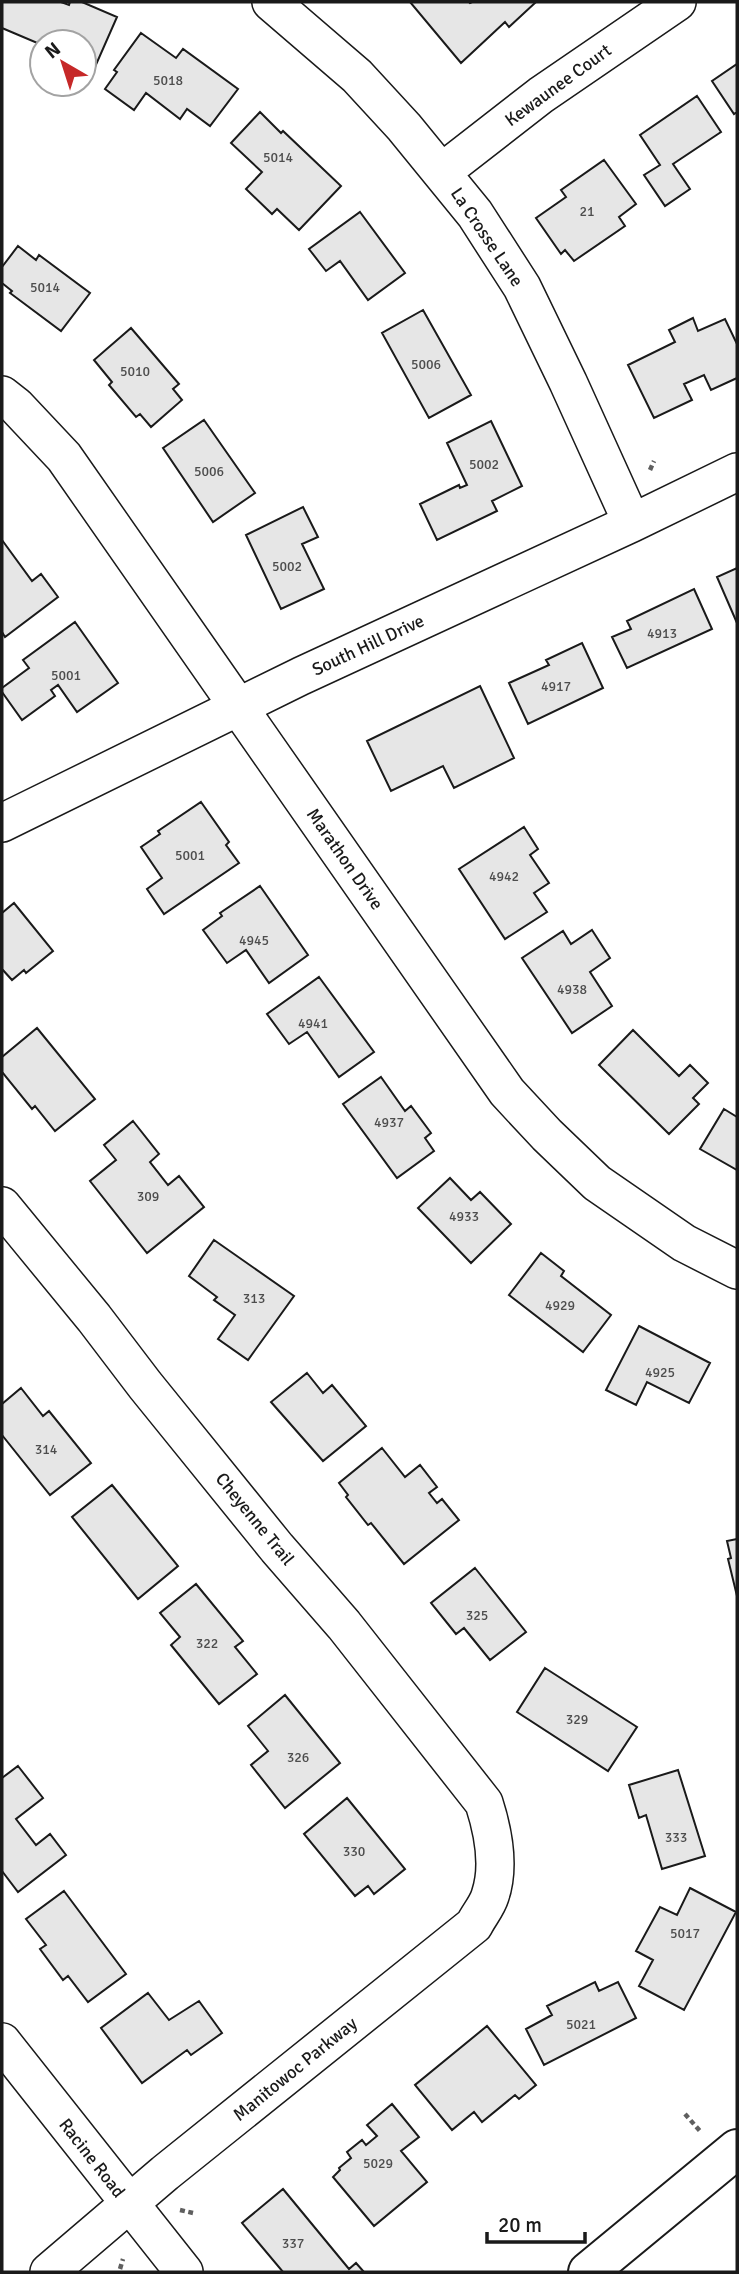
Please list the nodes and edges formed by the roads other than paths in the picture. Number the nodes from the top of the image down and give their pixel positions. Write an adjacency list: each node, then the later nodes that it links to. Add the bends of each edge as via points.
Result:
1 (271, 2): 3 (street, La Crosse Lane, via 356,76)
2 (677, 2): 3 (street, Kewaunee Court, via 541,95)
3 (442, 173): 6 (street, La Crosse Lane, via 522,287)
4 (2, 395): 7 (street, Marathon Drive, via 64,457)
5 (737, 472): 6 (street, South Hill Drive)
6 (632, 523): 7 (street, South Hill Drive)
7 (239, 706): 8 (street, South Hill Drive); 10 (street, Marathon Drive, via 507,1092 597,1183 684,1243)
8 (2, 823)
9 (2, 1206): 11 (street, Cheyenne Trail, via 484,1803)
10 (737, 1270)
11 (492, 1839): 14 (street, Manitowoc Parkway, via 493,1882 474,1924)
12 (2, 2042): 14 (street, Racine Road)
13 (737, 2149): 17 (main road)
14 (129, 2204): 15 (street, Manitowoc Parkway); 16 (street, Racine Road)
15 (49, 2272)
16 (184, 2272)
17 (588, 2272)

